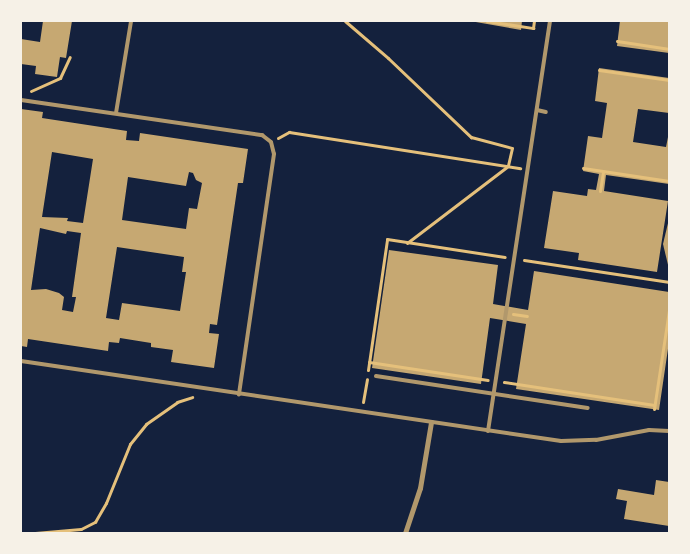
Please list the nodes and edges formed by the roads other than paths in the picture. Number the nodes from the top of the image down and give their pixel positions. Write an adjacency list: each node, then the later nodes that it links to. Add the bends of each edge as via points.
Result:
1 (131, 21): 6 (lane)
2 (550, 21): 4 (lane)
3 (21, 100): 6 (lane)
4 (537, 110): 5 (lane); 10 (lane)
5 (546, 112)
6 (116, 113): 9 (lane, via 262,135 271,142 274,154)
7 (21, 361): 9 (lane)
8 (376, 376): 10 (lane)
9 (239, 394): 12 (lane)
10 (495, 395): 11 (lane); 13 (lane)
11 (588, 408)
12 (431, 422): 13 (lane); 15 (street, via 420,488)
13 (488, 431): 14 (lane, via 561,442 596,440 649,430)
14 (669, 431)
15 (405, 533)

